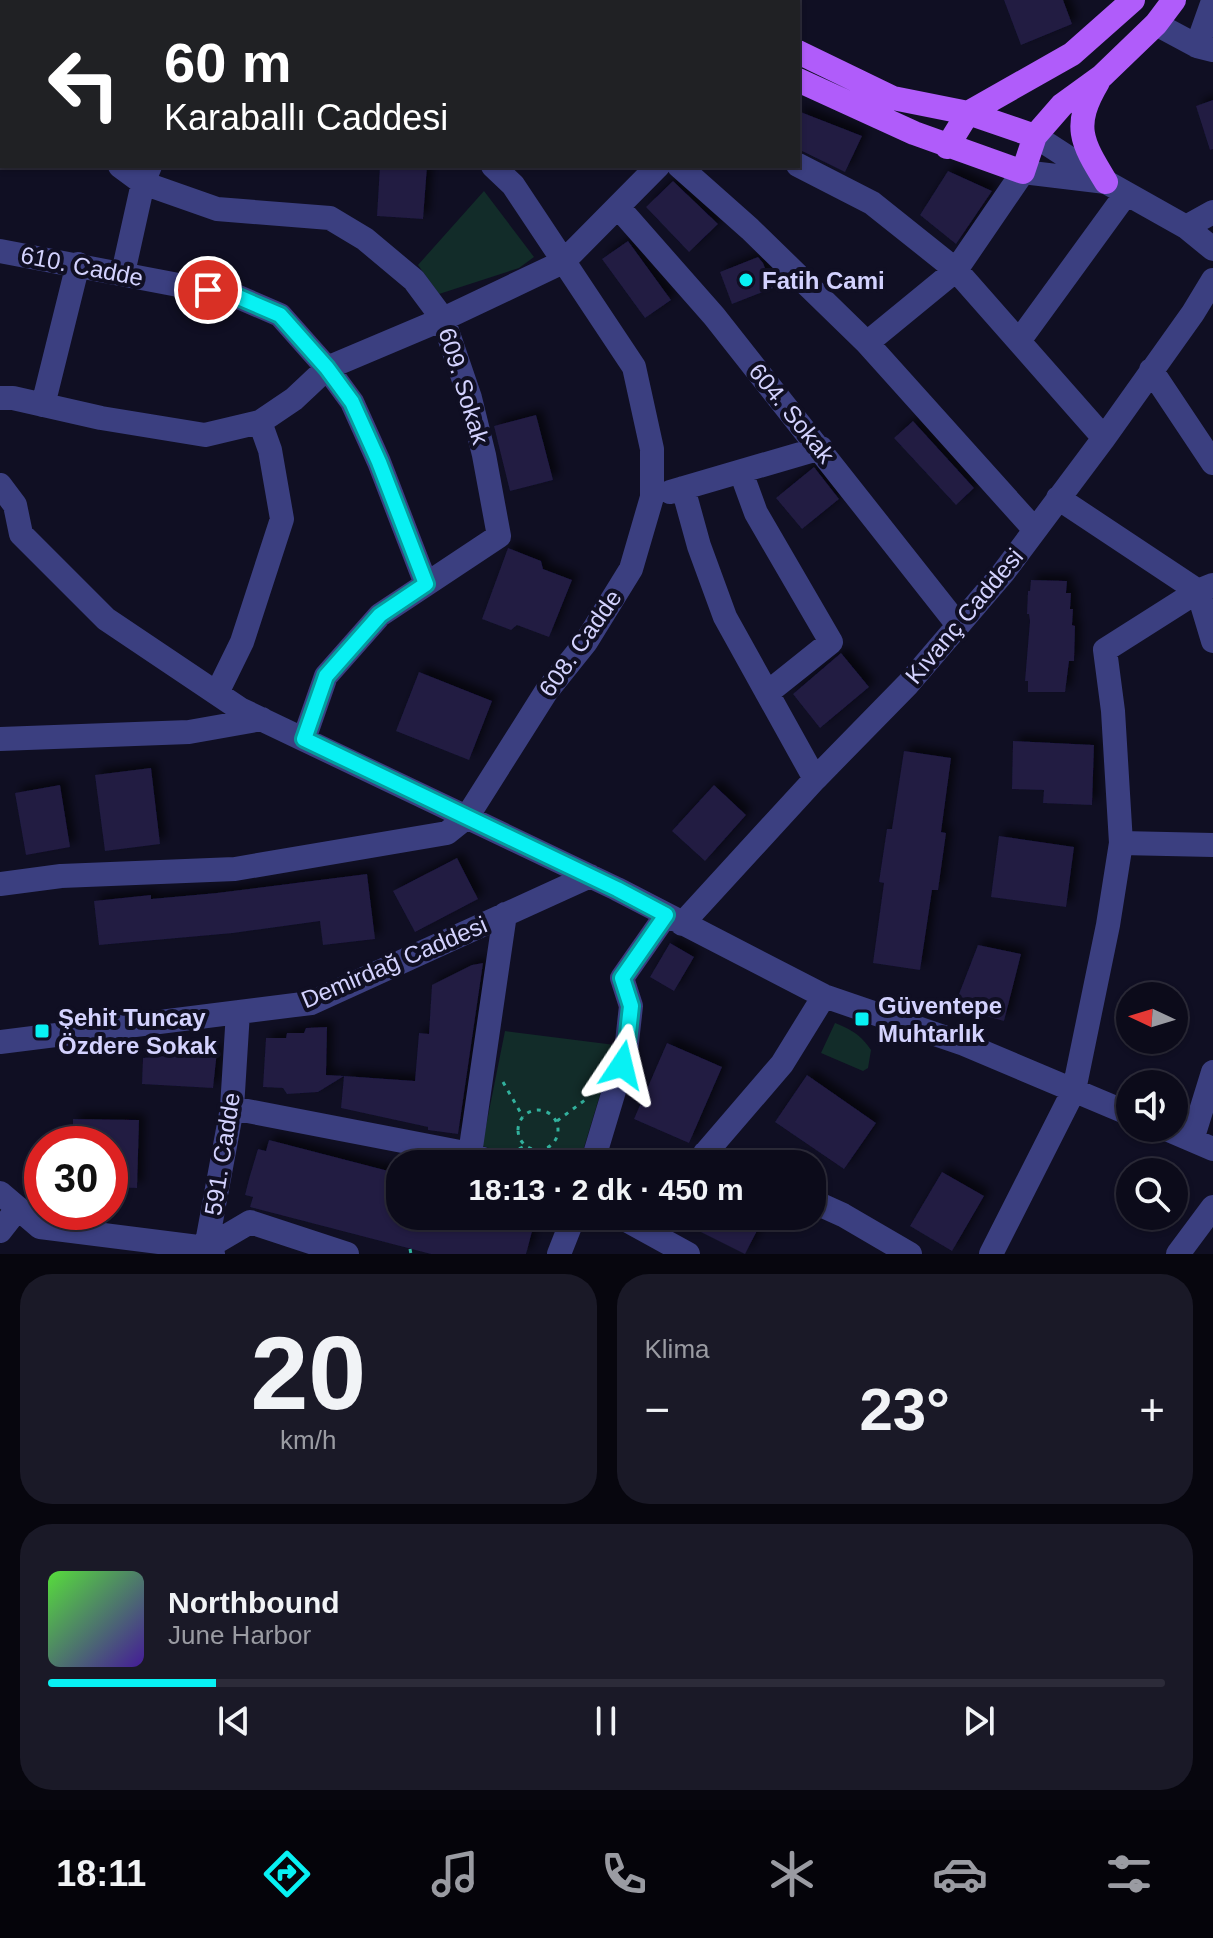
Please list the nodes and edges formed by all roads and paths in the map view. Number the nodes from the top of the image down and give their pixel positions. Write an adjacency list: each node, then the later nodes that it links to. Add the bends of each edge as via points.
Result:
1 (1133, 0): 9 (main road, via 1072,54)
2 (1174, 0): 4 (main road)
3 (1213, 1): 5 (street)
4 (1156, 24): 5 (street); 7 (main road)
5 (1205, 48)
6 (800, 53): 9 (main road, via 893,98)
7 (1102, 76): 10 (main road, via 1062,105); 19 (main road, via 1084,107 1082,127 1087,151)
8 (800, 86): 11 (main road)
9 (968, 113): 10 (main road); 11 (main road)
10 (1035, 136): 17 (main road); 19 (street)
11 (947, 147): 17 (main road)
12 (800, 166): 27 (street, via 872,203)
13 (126, 168): 18 (street, 609. Sokak)
14 (495, 168): 25 (street, 608. Cadde, via 513,185)
15 (656, 168): 20 (street)
16 (681, 168): 32 (street)
17 (1023, 172): 19 (street); 27 (street)
18 (146, 174): 28 (street); 30 (street, 609. Sokak, via 217,209 330,218 414,280)
19 (1116, 188): 22 (street); 31 (street)
20 (618, 207): 25 (street); 39 (street, 604. Sokak)
21 (1213, 212): 22 (street)
22 (1186, 227): 23 (street)
23 (1213, 249)
24 (0, 251): 26 (street, 610. Cadde)
25 (563, 262): 30 (street); 44 (street, 608. Cadde, via 634,367 652,449)
26 (78, 264): 28 (street, 610. Cadde); 36 (street)
27 (956, 270): 31 (street); 32 (street)
28 (123, 273): 33 (street, 610. Cadde, via 236,296 280,315)
29 (1213, 280): 34 (street, Kıvanç Caddesi)
30 (443, 319): 33 (street); 48 (street, 609. Sokak, via 474,412 499,536)
31 (1019, 341): 38 (street)
32 (867, 343): 46 (street)
33 (327, 368): 37 (street); 48 (street, 610. Cadde, via 352,402)
34 (1151, 370): 38 (street, Kıvanç Caddesi); 40 (street)
35 (0, 398): 36 (street)
36 (43, 405): 37 (street, via 205,435)
37 (260, 422): 52 (street, via 282,519 242,642)
38 (1104, 438): 45 (street, Kıvanç Caddesi)
39 (821, 448): 41 (street); 50 (street, 604. Sokak)
40 (1213, 463)
41 (741, 472): 43 (street); 53 (street, via 756,513 831,642)
42 (0, 485): 47 (street, via 15,505)
43 (683, 488): 44 (street); 53 (street, via 725,617)
44 (652, 497): 58 (street, 608. Cadde, via 631,569)
45 (1058, 498): 46 (street, Kıvanç Caddesi); 49 (street)
46 (1035, 530): 50 (street, Kıvanç Caddesi)
47 (11, 536): 52 (street, via 106,619)
48 (426, 584): 56 (street, 609. Sokak, via 380,615 326,676)
49 (1205, 588): 51 (street); 59 (street, via 1105,650)
50 (958, 625): 57 (street, Kıvanç Caddesi)
51 (1213, 641)
52 (217, 693): 54 (street)
53 (767, 693): 57 (street)
54 (262, 719): 55 (street, via 189,732); 56 (street)
55 (0, 739)
56 (304, 739): 58 (street)
57 (815, 779): 64 (street, Kıvanç Caddesi)
58 (467, 817): 61 (street); 62 (street, via 447,833 235,869 61,876)
59 (1121, 843): 60 (street); 71 (street)
60 (1213, 845)
61 (590, 876): 63 (street, Demirdağ Caddesi); 64 (street)
62 (0, 884)
63 (505, 914): 66 (street, Demirdağ Caddesi, via 311,1003); 68 (street)
64 (674, 920): 65 (street); 70 (street, Kıvanç Caddesi, via 622,978 631,1006)
65 (824, 996): 71 (street, via 964,1044); 82 (street, via 782,1064)
66 (238, 1012): 67 (street, Demirdağ Caddesi); 72 (street, 591. Cadde)
67 (0, 1042)
68 (485, 1052): 74 (path); 79 (street)
69 (1213, 1072): 76 (street)
70 (619, 1077): 75 (path); 81 (street)
71 (1074, 1090): 73 (street); 94 (street)
72 (232, 1108): 78 (street); 89 (street, 591. Cadde)
73 (1116, 1108)
74 (523, 1117): 75 (path, via 540,1110); 77 (path, via 518,1135 525,1146)
75 (556, 1121): 77 (path, via 556,1139)
76 (1202, 1144)
77 (548, 1147): 80 (path)
78 (449, 1150)
79 (471, 1150)
80 (550, 1150)
81 (596, 1150)
82 (709, 1150)
83 (9, 1200): 88 (street); 89 (street, via 40,1227)
84 (826, 1207): 93 (street)
85 (1213, 1207): 95 (street)
86 (568, 1230): 91 (street)
87 (657, 1230): 92 (street)
88 (0, 1231)
89 (209, 1251): 90 (street, via 250,1222)
90 (347, 1254)
91 (559, 1254)
92 (688, 1254)
93 (910, 1254)
94 (991, 1254)
95 (1178, 1254)

